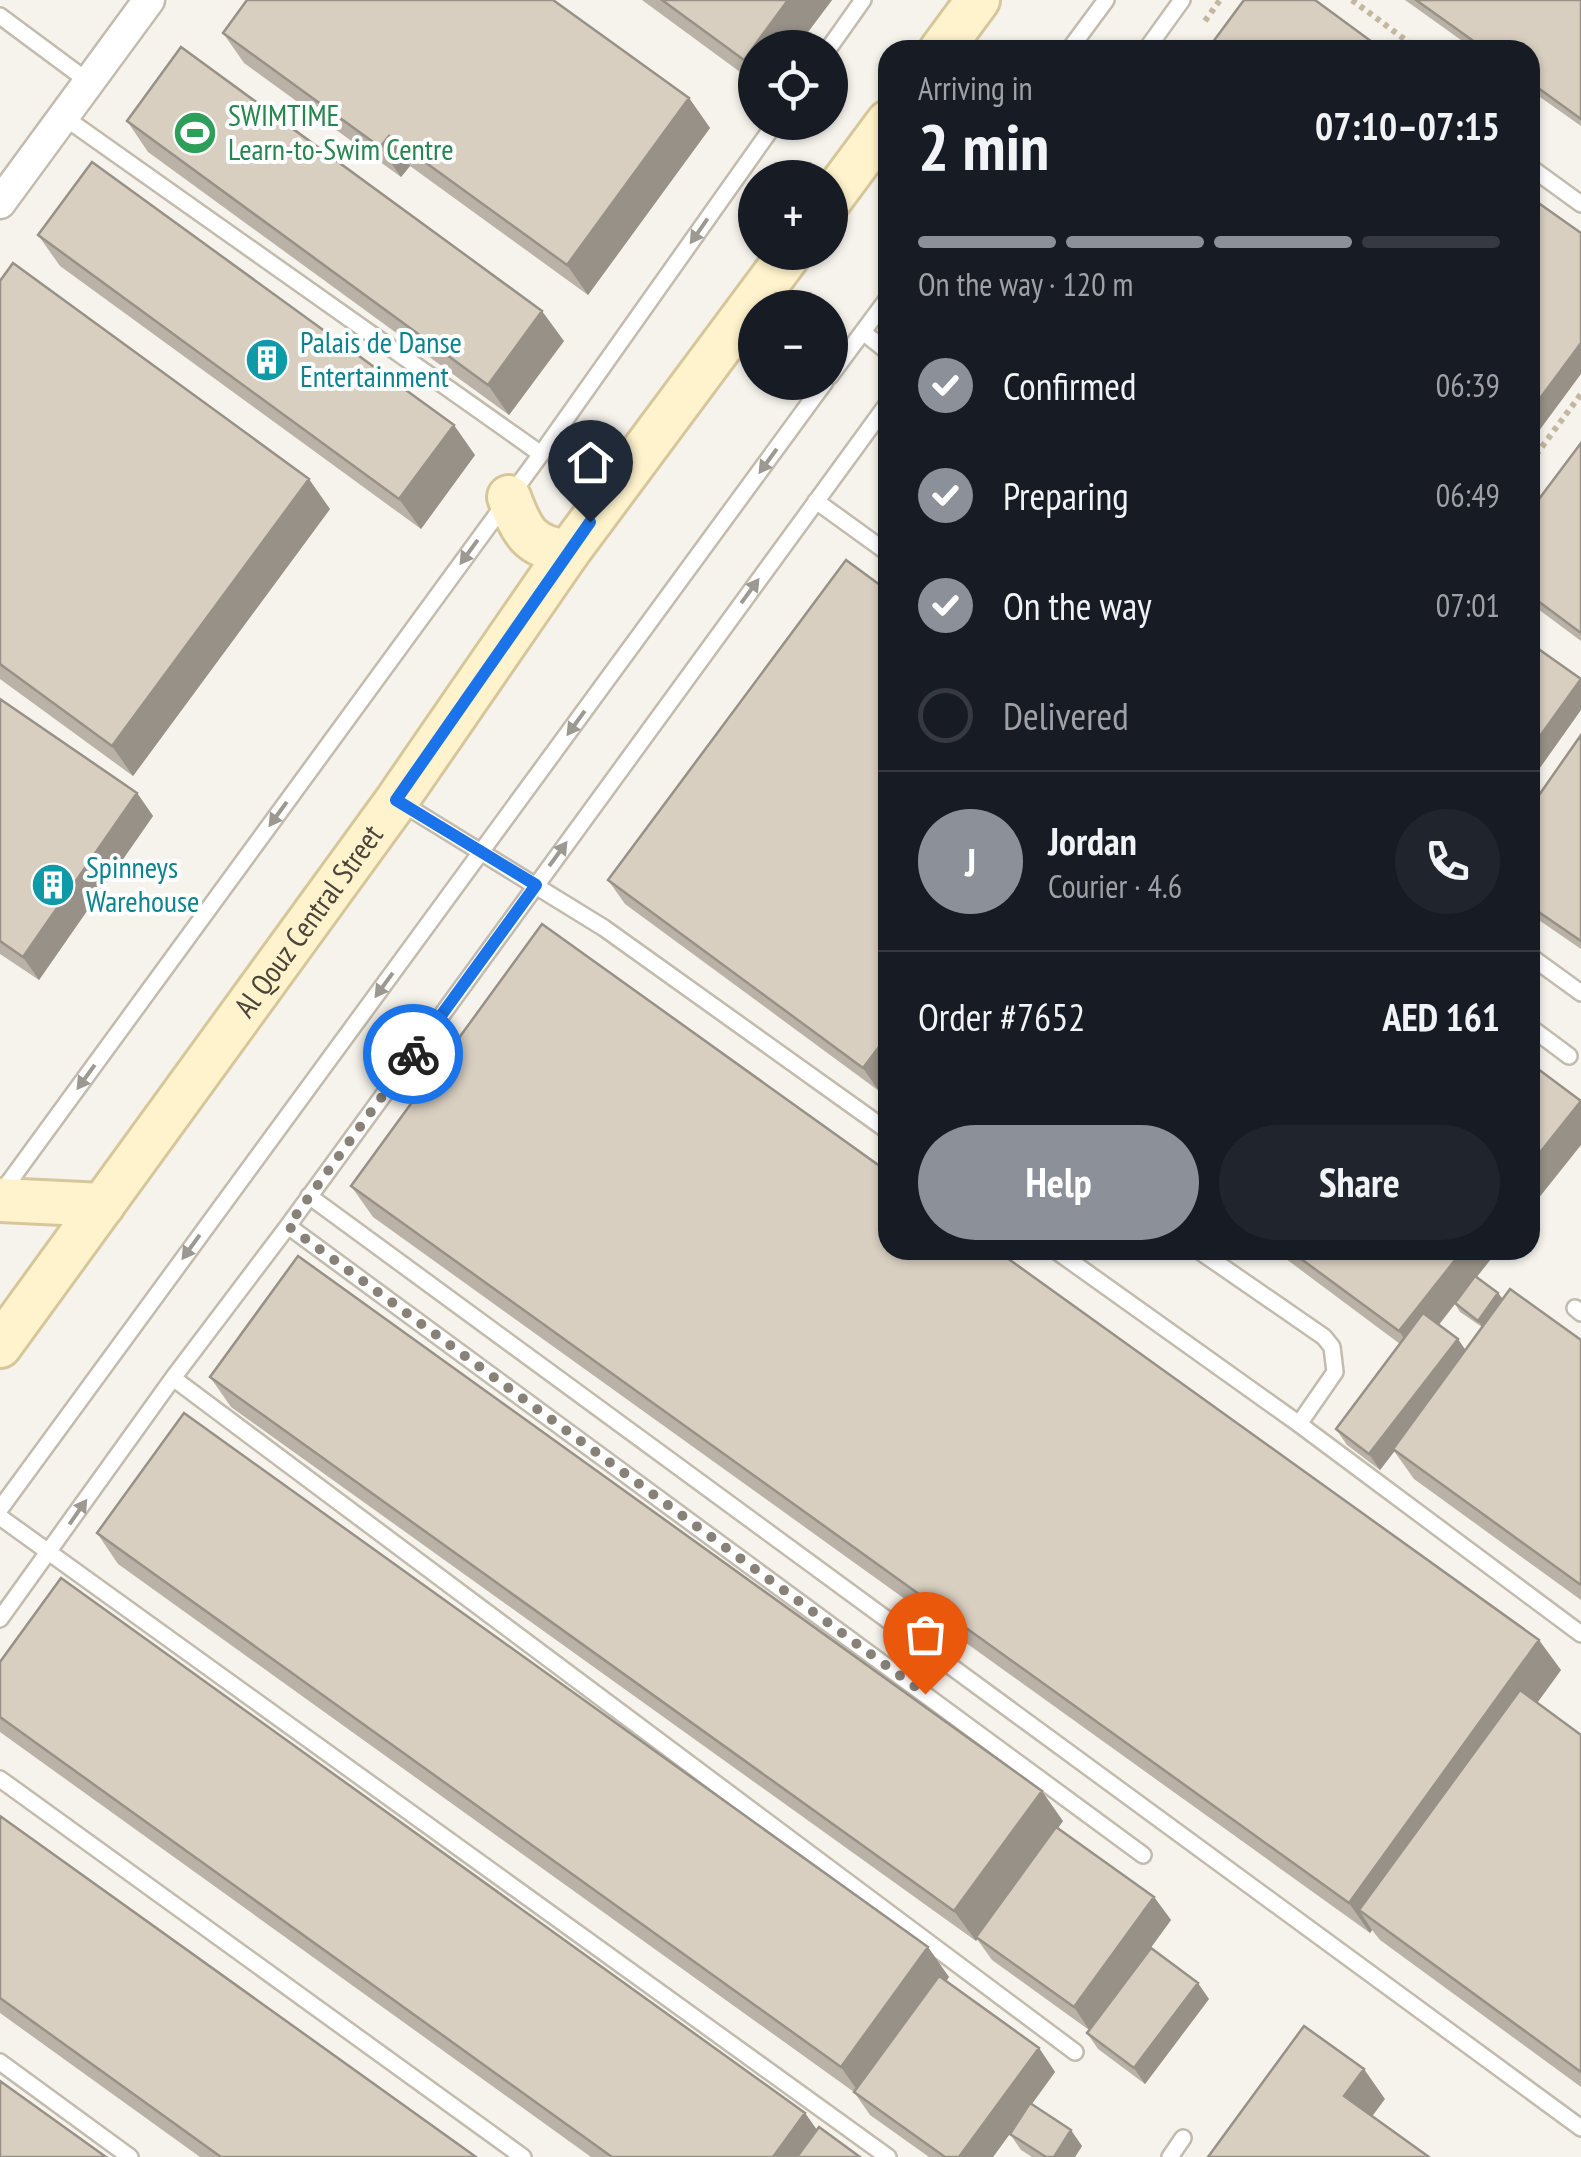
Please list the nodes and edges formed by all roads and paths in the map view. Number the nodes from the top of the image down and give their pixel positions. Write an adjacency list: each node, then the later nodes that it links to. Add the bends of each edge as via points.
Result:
1 (149, 0): 13 (street)
2 (863, 0): 8 (lane)
3 (978, 0): 9 (street)
4 (1106, 0): 10 (lane)
5 (1182, 0): 11 (lane)
6 (1352, 0): 12 (path)
7 (0, 16): 13 (lane)
8 (842, 30)
9 (948, 40)
10 (1076, 40)
11 (1153, 40)
12 (1406, 40)
13 (89, 82): 14 (street)
14 (64, 116): 19 (street); 30 (lane)
15 (878, 135): 18 (street)
16 (763, 140): 30 (lane, one-way to 30)
17 (1540, 174): 20 (lane)
18 (848, 176)
19 (0, 204)
20 (1581, 204)
21 (778, 270): 34 (street, Al Qouz Central Street)
22 (878, 312): 23 (lane)
23 (863, 332): 24 (lane); 25 (lane)
24 (878, 344)
25 (848, 352)
26 (1581, 394): 29 (path)
27 (812, 400): 36 (lane, one-way to 36)
28 (878, 416): 32 (lane)
29 (1540, 449)
30 (541, 454): 31 (lane)
31 (509, 497): 34 (street, via 529,538); 44 (lane, one-way to 44)
32 (816, 500): 33 (lane); 37 (lane, one-way to 32)
33 (878, 546)
34 (568, 552): 35 (street, Al Qouz Central Street)
35 (396, 800): 36 (lane); 45 (street, Al Qouz Central Street)
36 (482, 852): 37 (lane); 52 (lane, one-way to 52)
37 (536, 885): 42 (lane); 43 (lane)
38 (1540, 963): 39 (lane)
39 (1581, 993)
40 (1540, 1035): 41 (lane)
41 (1569, 1056)
42 (878, 1124)
43 (310, 1196): 46 (lane); 61 (lane)
44 (0, 1197): 45 (street)
45 (104, 1205): 49 (street, Al Qouz Central Street)
46 (288, 1226): 50 (lane); 58 (lane)
47 (1069, 1260): 51 (lane)
48 (1213, 1260): 51 (lane, via 1332,1347 1335,1372)
49 (0, 1346)
50 (173, 1378): 54 (lane, one-way to 50); 59 (lane)
51 (1299, 1424): 56 (lane)
52 (0, 1508)
53 (0, 1517): 54 (lane)
54 (49, 1552): 55 (lane); 65 (lane)
55 (0, 1619)
56 (1581, 1634)
57 (0, 1779): 64 (lane)
58 (1142, 1854)
59 (1075, 2052)
60 (0, 2062): 63 (lane)
61 (1581, 2128)
62 (1184, 2138): 66 (lane)
63 (130, 2157)
64 (523, 2157)
65 (888, 2157)
66 (1170, 2157)

